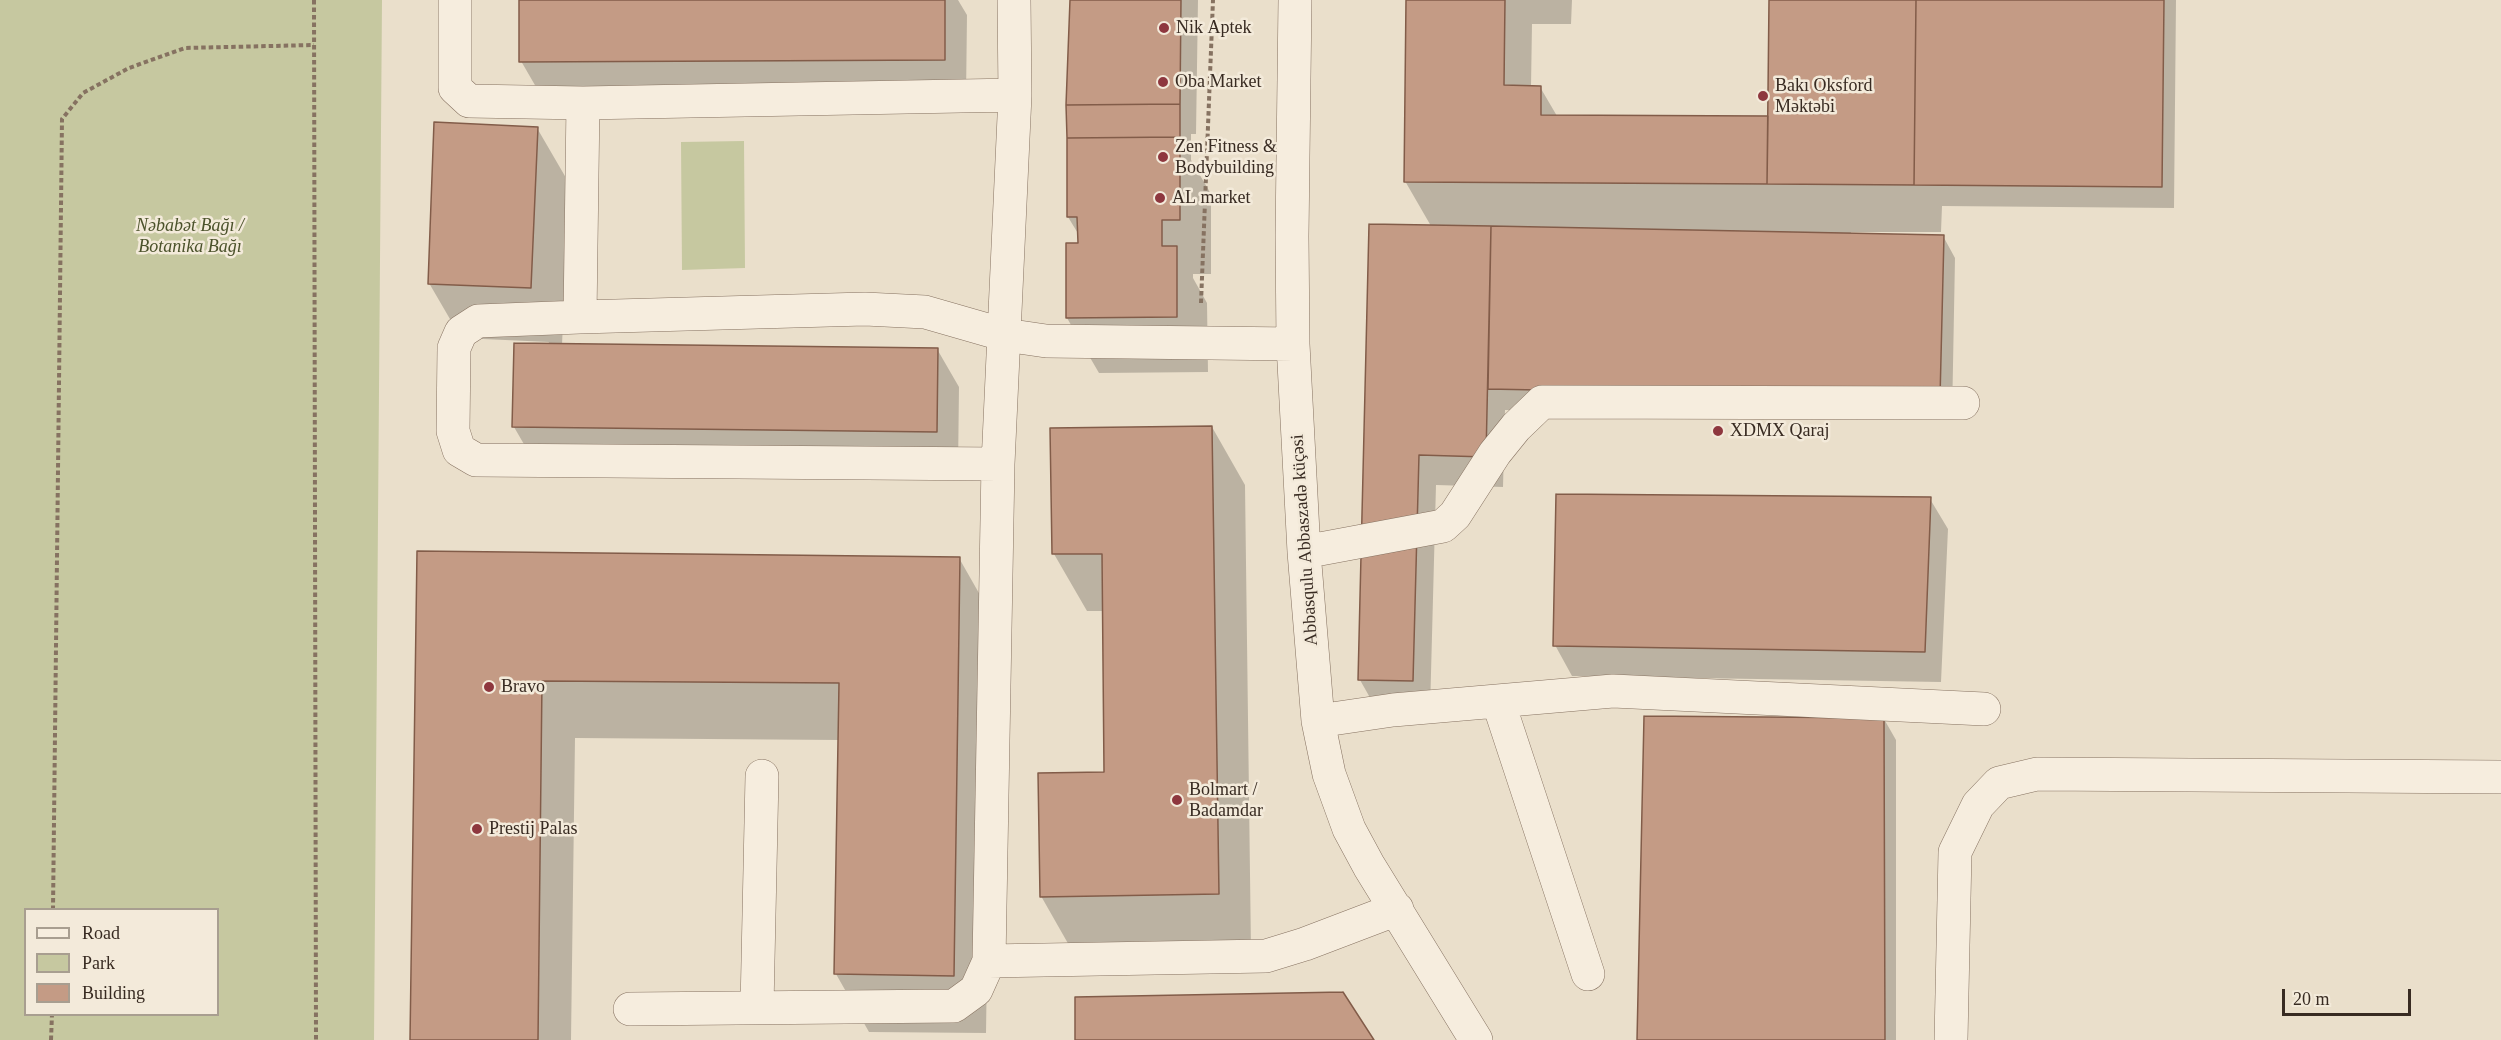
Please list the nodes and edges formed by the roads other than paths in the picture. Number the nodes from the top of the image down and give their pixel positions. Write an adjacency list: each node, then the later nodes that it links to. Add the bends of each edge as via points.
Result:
1 (455, 0): 5 (street, via 455,88 469,101)
2 (1014, 0): 4 (street)
3 (1295, 0): 8 (street, Abbasqulu Abbaszadə küçəsi)
4 (1014, 95): 5 (street); 7 (street)
5 (583, 103): 6 (street)
6 (580, 317): 7 (street, via 865,309 925,312); 10 (street, via 478,321 461,332 454,348 453,431 459,450 476,460)
7 (1005, 335): 8 (street, via 1046,341); 10 (street)
8 (1293, 344): 11 (street, Abbasqulu Abbaszadə küçəsi)
9 (1962, 403): 11 (street, via 1542,402 1495,453 1455,515 1443,526)
10 (998, 465): 18 (street)
11 (1304, 552): 14 (street, Abbasqulu Abbaszadə küçəsi)
12 (1498, 701): 13 (street, via 1613,691); 14 (street); 19 (street)
13 (1984, 709)
14 (1318, 721): 17 (street, Abbasqulu Abbaszadə küçəsi, via 1329,774 1349,828)
15 (762, 776): 20 (street)
16 (2501, 777): 23 (street, via 2037,774 1999,783 1978,805 1955,852)
17 (1397, 909): 18 (street, via 1266,956); 22 (street, Abbasqulu Abbaszadə küçəsi)
18 (989, 961): 20 (street, via 976,990 954,1006)
19 (1588, 974)
20 (757, 1007): 21 (street)
21 (630, 1009)
22 (1476, 1040)
23 (1951, 1040)

